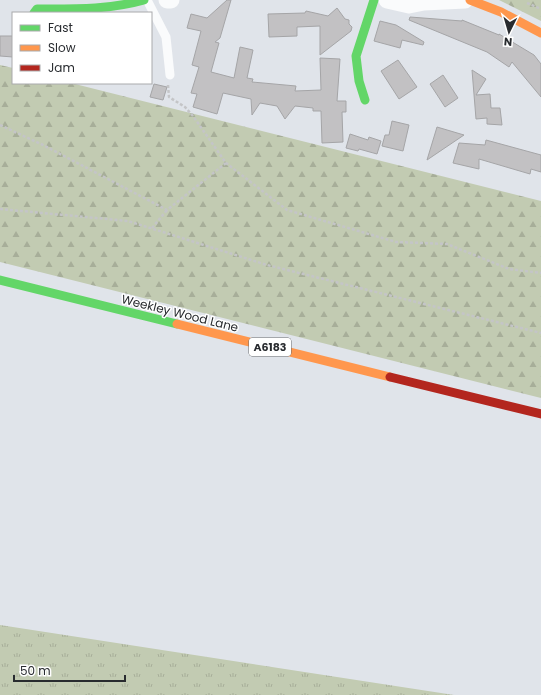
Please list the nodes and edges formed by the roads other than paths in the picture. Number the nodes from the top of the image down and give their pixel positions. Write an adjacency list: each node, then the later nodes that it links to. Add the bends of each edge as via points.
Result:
1 (145, 0): 8 (main road, via 103,9); 10 (lane)
2 (167, 0): 3 (street)
3 (171, 0)
4 (374, 0): 13 (main road, via 356,56 359,81)
5 (387, 0): 6 (street, via 409,5)
6 (465, 0)
7 (470, 0): 11 (main road)
8 (35, 7)
9 (152, 12): 12 (lane, via 166,37)
10 (152, 12)
11 (541, 32)
12 (170, 75)
13 (365, 100)
14 (0, 280): 15 (main road, Weekley Wood Lane / A6183)
15 (541, 414)

